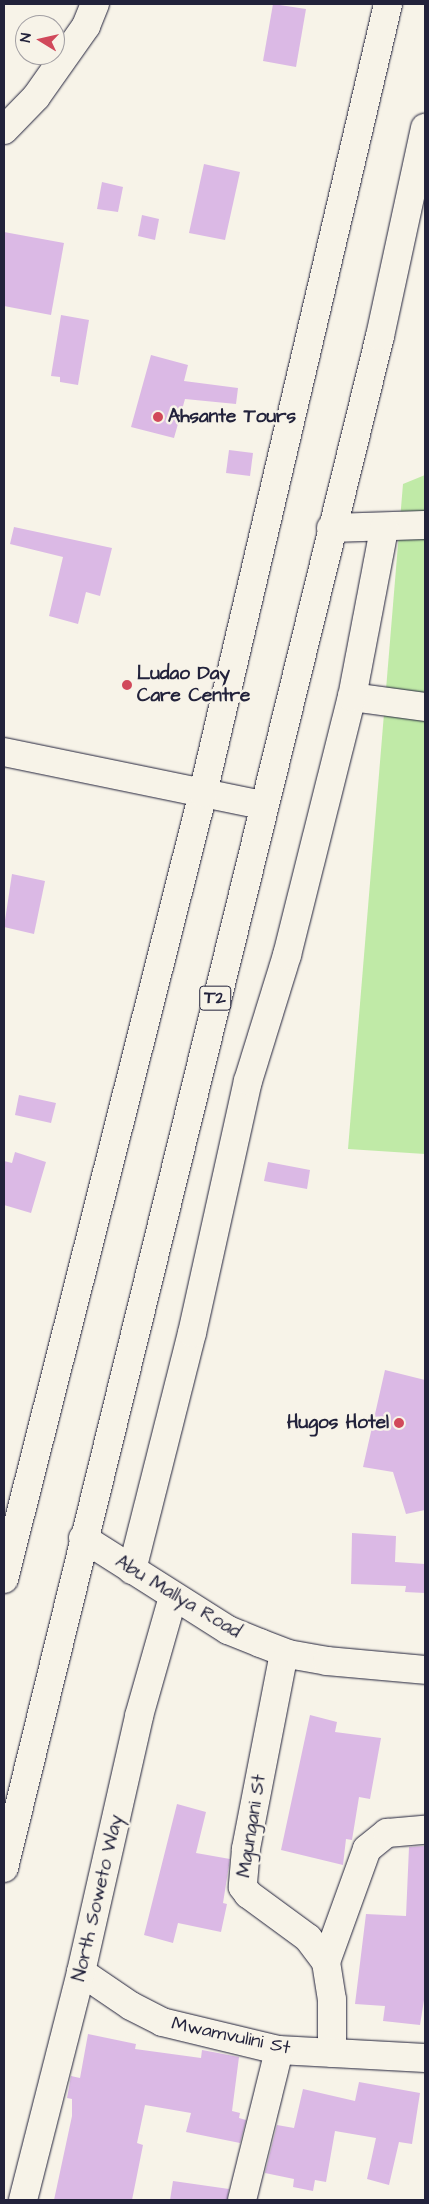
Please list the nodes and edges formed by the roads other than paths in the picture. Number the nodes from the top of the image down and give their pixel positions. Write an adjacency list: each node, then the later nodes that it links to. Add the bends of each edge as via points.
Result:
1 (94, 4): 4 (main road, via 86,26 36,97)
2 (388, 4): 11 (main road)
3 (425, 128): 6 (main road, T2, via 380,336)
4 (4, 130)
5 (425, 525): 7 (main road)
6 (331, 528): 7 (main road); 12 (main road, T2)
7 (384, 529): 8 (main road)
8 (352, 696): 9 (main road); 14 (main road, via 287,955 248,1081 192,1333)
9 (425, 707)
10 (4, 752): 11 (main road)
11 (203, 793): 12 (main road); 15 (main road)
12 (262, 805): 13 (main road, T2)
13 (83, 1538): 14 (main road, Abu Mallya Road); 20 (main road, T2)
14 (132, 1570): 16 (main road, Abu Mallya Road)
15 (4, 1579)
16 (173, 1597): 17 (main road, Abu Mallya Road, via 228,1630); 22 (main road, North Soweto Way, via 140,1716)
17 (284, 1653): 18 (main road, Abu Mallya Road, via 327,1661); 21 (main road, Mgungani St, via 246,1849 242,1887 308,1938)
18 (425, 1670)
19 (425, 1830): 21 (main road, via 387,1833 366,1849)
20 (4, 1868)
21 (326, 1962): 24 (main road, Mgungani St, via 332,2000)
22 (81, 1972): 23 (main road, Mwamvulini St, via 131,2006 162,2022); 26 (main road, North Soweto Way)
23 (279, 2050): 24 (main road, Mwamvulini St); 27 (main road)
24 (332, 2053): 25 (main road, Mwamvulini St)
25 (425, 2058)
26 (23, 2200)
27 (242, 2200)

